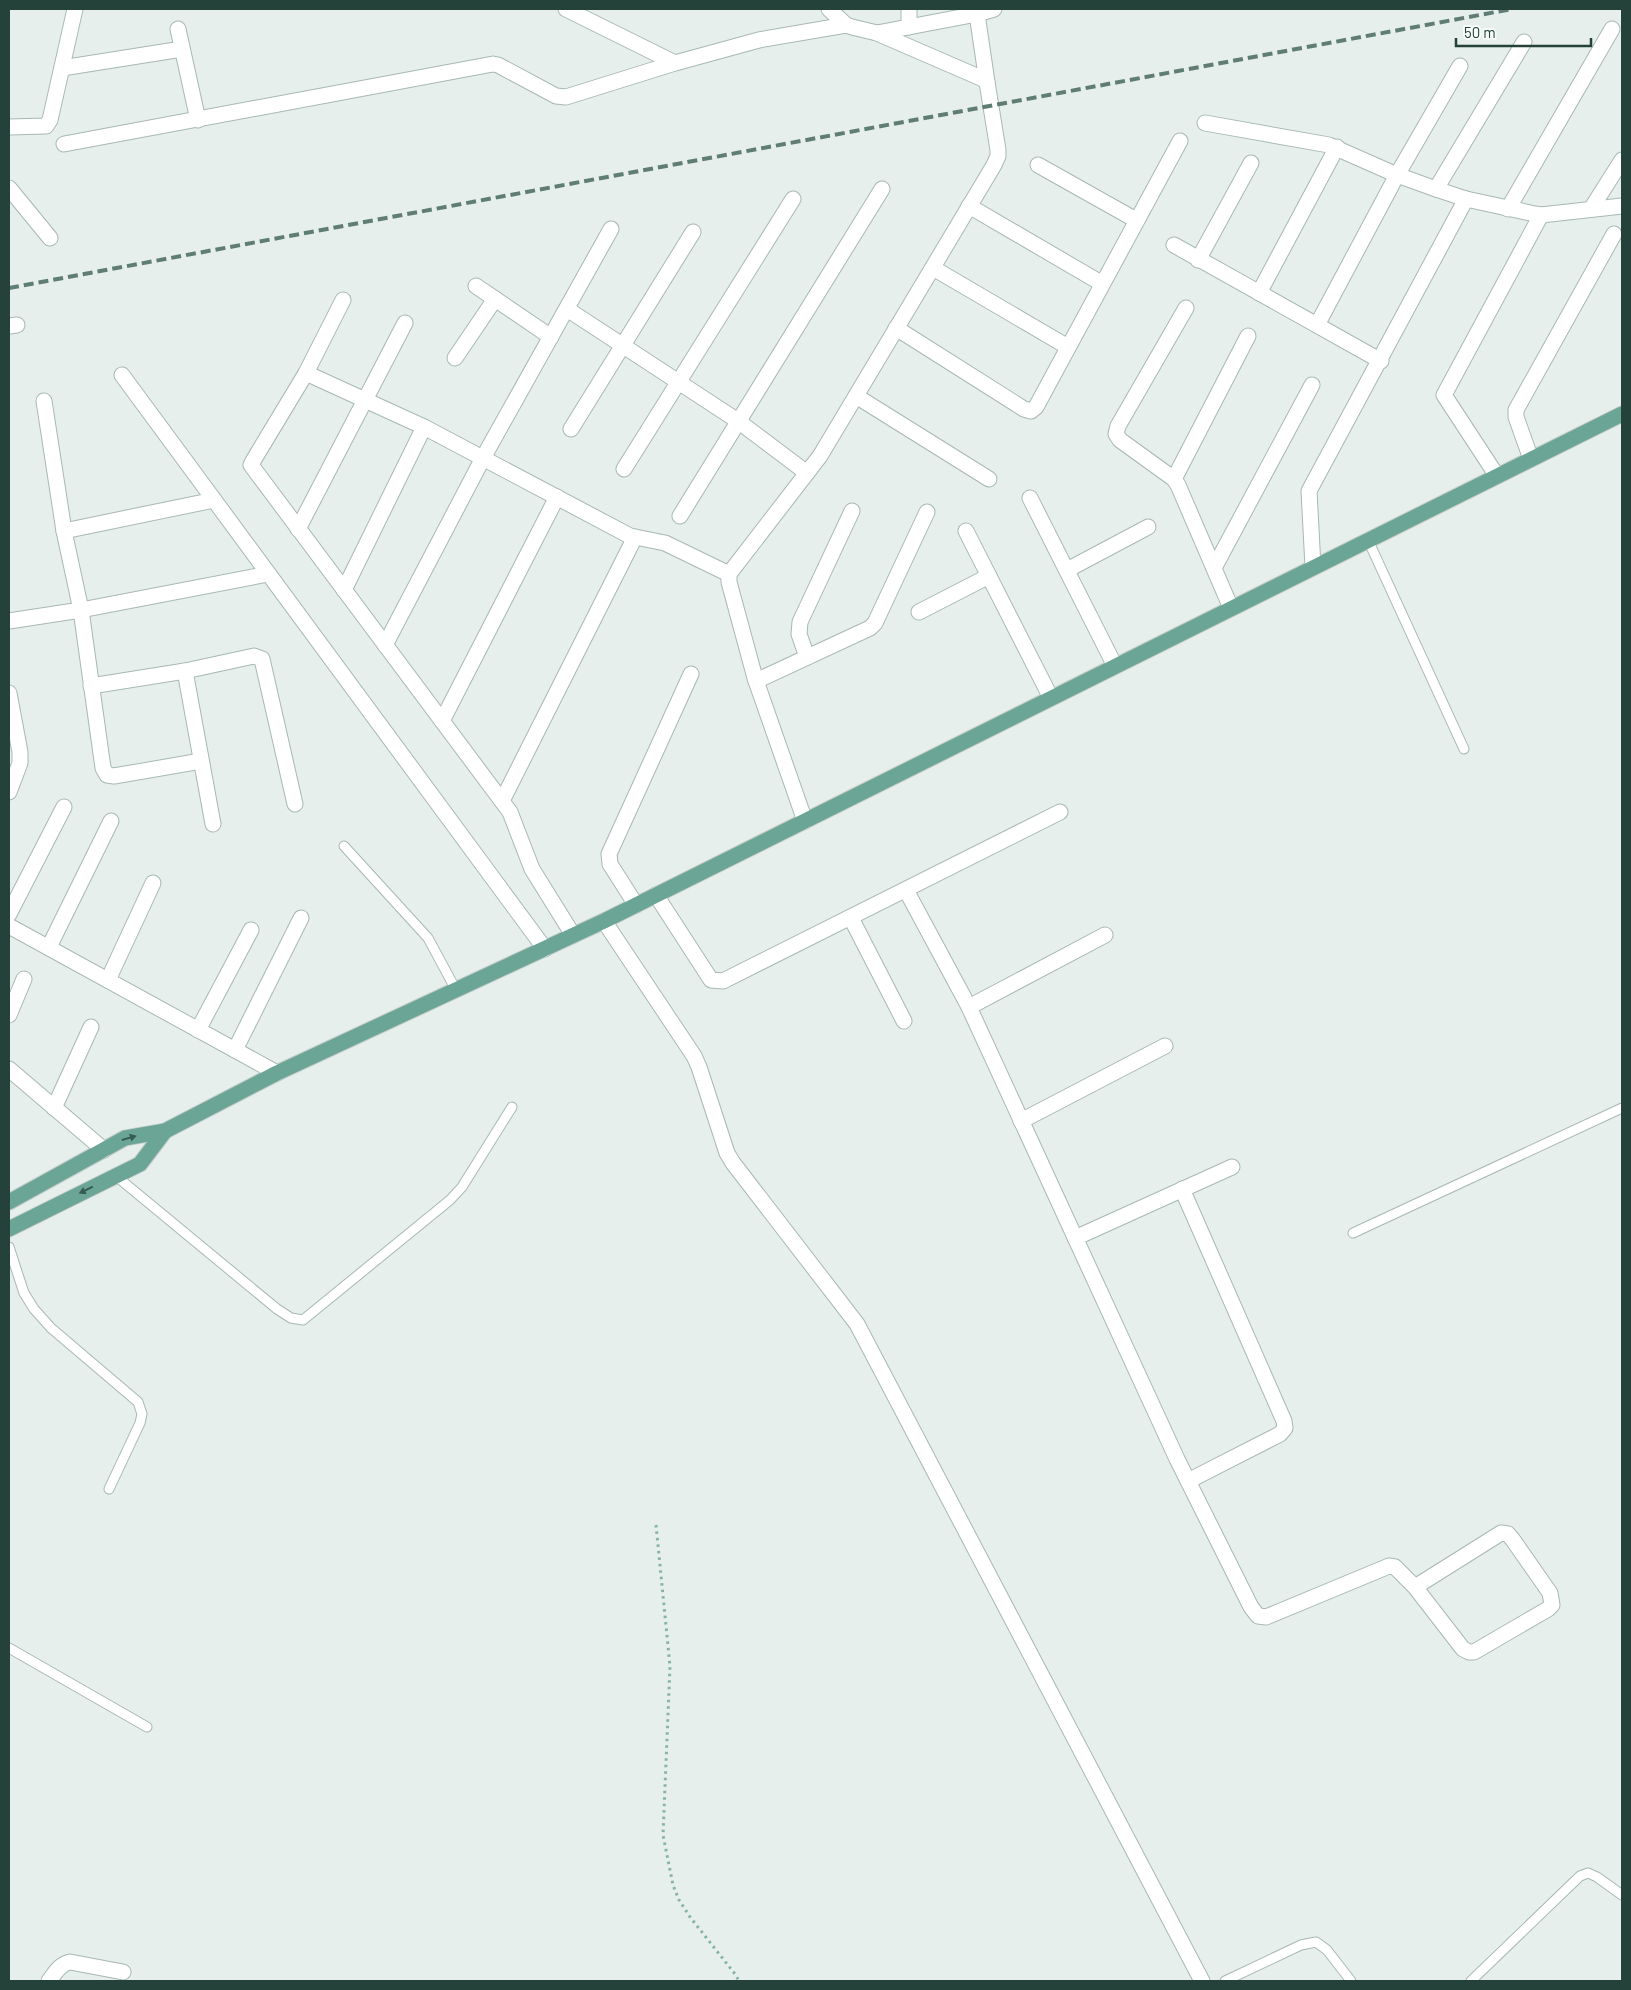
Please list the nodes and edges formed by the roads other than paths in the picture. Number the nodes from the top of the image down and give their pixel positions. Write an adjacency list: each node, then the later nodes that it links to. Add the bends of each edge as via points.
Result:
1 (75, 9): 16 (street)
2 (566, 9): 14 (street)
3 (829, 9): 7 (street)
4 (909, 9): 8 (street)
5 (994, 9): 6 (street)
6 (977, 14): 8 (street); 17 (street)
7 (846, 25): 11 (street); 14 (street, via 759,40)
8 (909, 27): 11 (street)
9 (178, 29): 13 (street)
10 (1612, 29): 35 (street)
11 (877, 33): 17 (street)
12 (1524, 42): 30 (street)
13 (182, 49): 16 (street); 18 (street)
14 (674, 63): 18 (street, via 566,97 556,96 492,64)
15 (1460, 66): 27 (street)
16 (62, 68): 20 (street, via 46,126)
17 (987, 82): 33 (street, via 998,156)
18 (198, 120): 22 (street)
19 (1205, 123): 23 (street)
20 (9, 127)
21 (1180, 141): 38 (street)
22 (64, 144)
23 (1337, 148): 27 (street); 48 (street)
24 (1622, 160): 36 (street)
25 (1251, 162): 44 (street)
26 (1038, 165): 38 (street)
27 (1397, 175): 30 (street); 54 (street)
28 (9, 188): 42 (street)
29 (882, 189): 70 (street)
30 (1436, 189): 32 (street)
31 (793, 199): 64 (street)
32 (1466, 199): 35 (street); 61 (street)
33 (969, 206): 45 (street); 46 (street)
34 (1622, 206): 36 (street)
35 (1508, 209): 37 (street)
36 (1591, 209): 37 (street)
37 (1541, 215): 77 (street, via 1444,395)
38 (1136, 220): 46 (street)
39 (612, 229): 52 (street)
40 (693, 232): 58 (street)
41 (1614, 234): 74 (street, via 1516,410)
42 (50, 238)
43 (1174, 245): 44 (street)
44 (1198, 260): 48 (street)
45 (932, 268): 55 (street); 59 (street)
46 (1101, 283): 59 (street)
47 (476, 286): 49 (street)
48 (1259, 293): 54 (street)
49 (495, 299): 57 (street); 60 (street)
50 (343, 300): 62 (street)
51 (1186, 308): 79 (street, via 1116,434)
52 (567, 309): 57 (street); 58 (street)
53 (405, 323): 67 (street)
54 (1317, 326): 61 (street)
55 (896, 328): 59 (street, via 1031,411); 66 (street)
56 (1248, 336): 79 (street)
57 (551, 337): 73 (street)
58 (622, 345): 64 (street); 72 (street)
59 (1068, 347)
60 (454, 358)
61 (1381, 361): 92 (street, via 1309,491)
62 (306, 373): 67 (street); 87 (street, via 252,465)
63 (122, 375): 82 (street)
64 (678, 382): 70 (street); 75 (street)
65 (1312, 385): 93 (street)
66 (856, 396): 76 (street); 78 (street)
67 (366, 399): 71 (street); 87 (street)
68 (44, 401): 88 (street)
69 (1622, 414): 74 (main road)
70 (738, 421): 76 (street); 85 (street)
71 (424, 427): 73 (street); 98 (street)
72 (571, 429)
73 (484, 458): 80 (street); 103 (street)
74 (1530, 460): 77 (main road)
75 (624, 469)
76 (807, 473): 96 (street)
77 (1497, 476): 91 (main road)
78 (988, 479)
79 (1174, 479): 93 (street)
80 (558, 497): 90 (street); 112 (street)
81 (1030, 498): 94 (street)
82 (214, 500): 88 (street); 95 (street)
83 (852, 511): 104 (street, via 800,622 799,634)
84 (927, 512): 104 (street, via 875,623)
85 (680, 516)
86 (1148, 527): 94 (street)
87 (298, 529): 98 (street)
88 (64, 531): 100 (street)
89 (966, 531): 97 (street)
90 (635, 537): 96 (street, via 665,543); 116 (street)
91 (1368, 540): 92 (main road); 113 (lane)
92 (1314, 567): 99 (main road)
93 (1214, 568): 99 (street)
94 (1067, 570): 105 (street)
95 (268, 574): 100 (street); 137 (street)
96 (729, 574): 108 (street)
97 (989, 576): 101 (street); 111 (street)
98 (344, 590): 103 (street)
99 (1231, 608): 105 (main road)
100 (81, 610): 102 (street); 109 (street)
101 (919, 612)
102 (9, 621)
103 (385, 645): 112 (street)
104 (807, 658): 108 (street)
105 (1115, 666): 111 (main road)
106 (185, 671): 109 (street); 114 (street); 117 (street, via 254,656 262,659)
107 (691, 674): 127 (street, via 609,854 610,864)
108 (756, 681): 121 (street)
109 (91, 686): 114 (street, via 103,768 107,775)
110 (9, 693): 115 (street, via 20,758)
111 (1051, 698): 121 (main road)
112 (442, 721): 116 (street)
113 (1464, 750)
114 (201, 762): 122 (street)
115 (9, 792)
116 (502, 801): 134 (street, via 514,818 532,869)
117 (295, 804)
118 (64, 807): 128 (street)
119 (1060, 812): 125 (street)
120 (111, 820): 136 (street)
121 (805, 821): 126 (main road)
122 (213, 824)
123 (344, 846): 140 (lane, via 428,938)
124 (153, 884): 139 (street)
125 (906, 890): 130 (street); 141 (street)
126 (656, 895): 127 (main road); 130 (street, via 711,980 723,982)
127 (636, 905): 131 (main road)
128 (9, 914)
129 (301, 918): 147 (street)
130 (851, 918): 143 (street)
131 (604, 921): 134 (main road); 172 (street, via 700,1067 726,1153 857,1324)
132 (9, 926): 136 (street)
133 (251, 930): 145 (street)
134 (573, 935): 137 (main road)
135 (1105, 935): 141 (street)
136 (49, 947): 139 (street)
137 (545, 948): 140 (main road)
138 (24, 979): 142 (street)
139 (108, 980): 145 (street)
140 (456, 990): 149 (main road)
141 (969, 1007): 153 (street)
142 (9, 1015)
143 (904, 1021)
144 (91, 1027): 151 (street)
145 (198, 1030): 147 (street)
146 (1165, 1046): 153 (street)
147 (235, 1050): 149 (street)
148 (9, 1069): 151 (street)
149 (277, 1074): 154 (main road)
150 (512, 1107): 157 (lane, via 462,1187 450,1200 303,1320 291,1318 277,1309)
151 (54, 1108): 155 (street)
152 (1622, 1108): 161 (lane)
153 (1022, 1121): 162 (street)
154 (165, 1131): 155 (main road, one-way to 154, via 125,1138); 157 (main road, via 140,1164)
155 (104, 1150): 159 (main road)
156 (1232, 1167): 158 (street)
157 (116, 1176): 160 (main road, one-way to 160)
158 (1182, 1189): 162 (street); 164 (street, via 1285,1428 1280,1434)
159 (9, 1202)
160 (9, 1229)
161 (1353, 1233)
162 (1075, 1238): 164 (street)
163 (9, 1247): 165 (lane, via 24,1293 34,1309 51,1328 138,1402 142,1414 140,1423)
164 (1188, 1481): 166 (street, via 1258,1616 1266,1617 1389,1566 1395,1566)
165 (109, 1490)
166 (1415, 1587): 166 (street, via 1463,1649 1469,1652 1552,1605 1550,1593 1508,1534 1501,1533)
167 (9, 1648): 168 (lane)
168 (147, 1727)
169 (1622, 1896): 175 (lane, via 1588,1873 1580,1876)
170 (123, 1972): 171 (street, via 70,1962 60,1966)
171 (49, 1981)
172 (1202, 1981)
173 (1225, 1981): 174 (lane, via 1301,1945 1316,1942 1328,1950)
174 (1351, 1981)
175 (1472, 1981)

